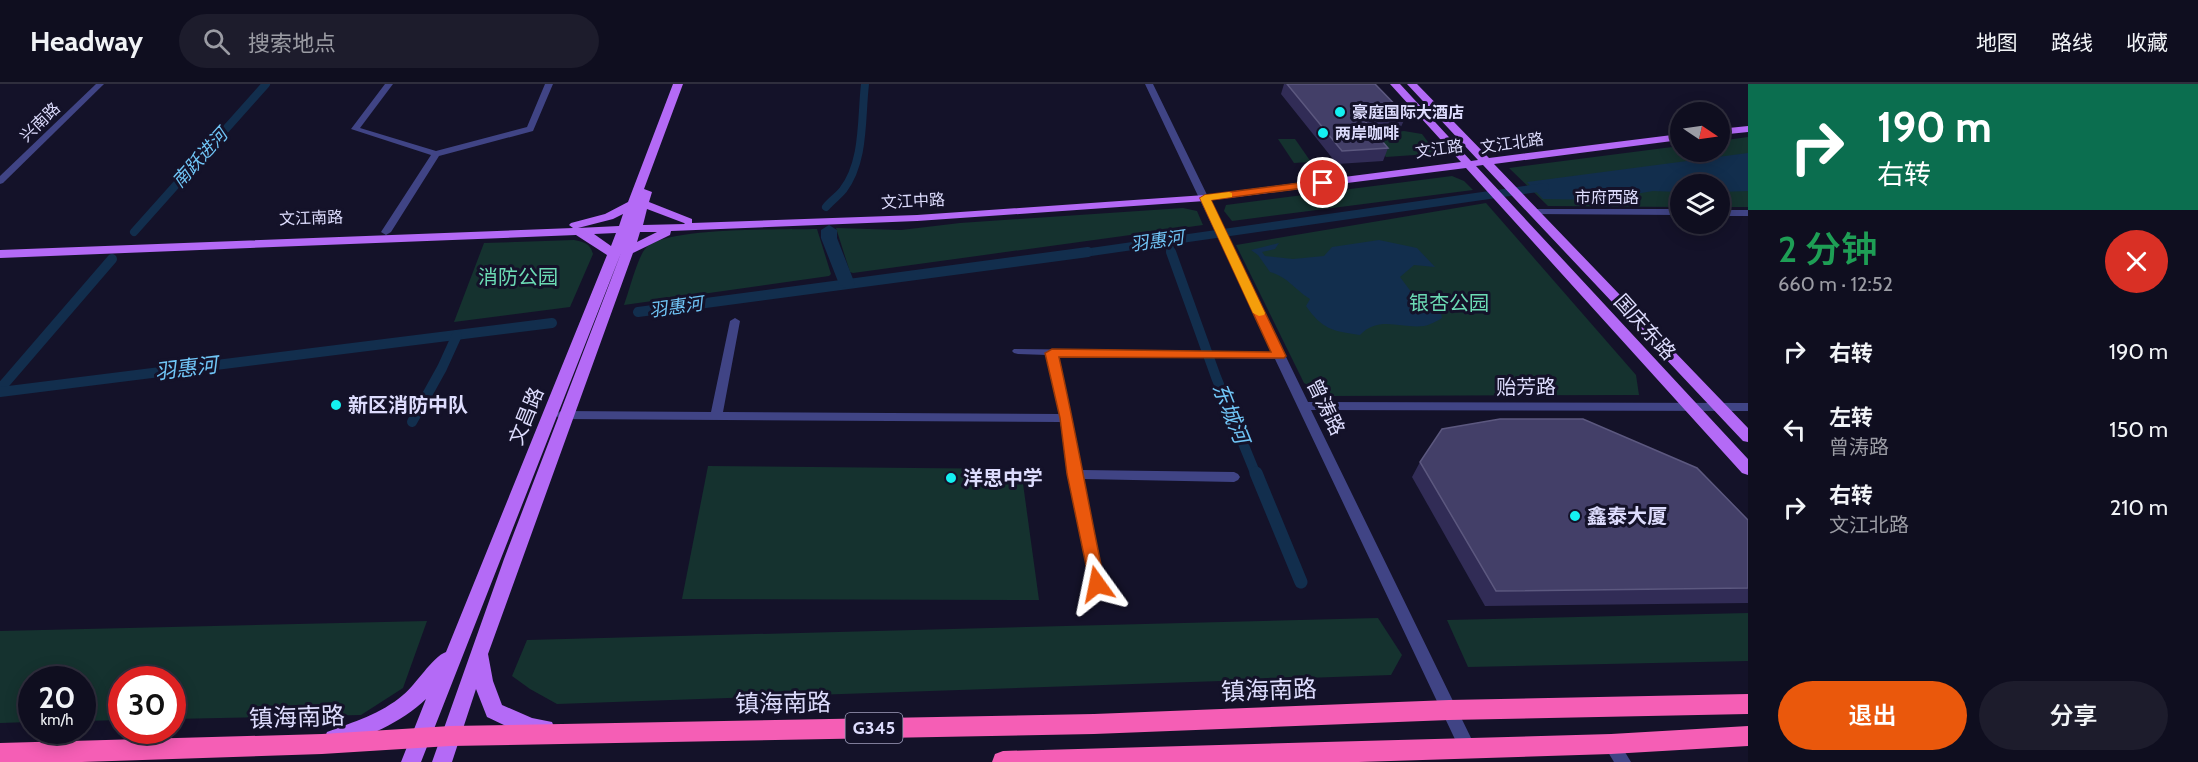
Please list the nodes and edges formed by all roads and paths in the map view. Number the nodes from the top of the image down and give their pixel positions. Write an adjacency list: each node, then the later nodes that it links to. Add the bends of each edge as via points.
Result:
1 (100, 84): 18 (street, 兴南路)
2 (389, 84): 15 (street, via 355,129)
3 (549, 84): 15 (street, via 530,129)
4 (678, 84): 20 (main road, 文昌路)
5 (686, 84): 20 (main road, 文昌路)
6 (1149, 84): 19 (street, 曾涛路)
7 (1395, 84): 17 (main road, 国庆东路)
8 (1412, 84): 16 (main road, 国庆东路)
9 (1748, 124): 10 (main road)
10 (1730, 126)
11 (1748, 129): 12 (main road)
12 (1730, 131)
13 (1670, 133): 16 (main road, 文江路)
14 (1670, 138): 16 (main road, 文江北路)
15 (436, 154): 28 (street)
16 (1485, 160): 17 (main road, 文江北路); 21 (main road, 国庆东路)
17 (1471, 166): 19 (main road, 文江北路); 37 (main road, 国庆东路)
18 (0, 181)
19 (1203, 195): 25 (main road, 文江中路, via 928,217); 35 (street, 曾涛路)
20 (636, 204): 25 (main road); 26 (main road, 文昌路); 27 (main road)
21 (1534, 212): 22 (street, 市府西路); 38 (main road, 国庆东路)
22 (1670, 212)
23 (1730, 213): 24 (street)
24 (1748, 213)
25 (685, 224): 26 (main road, 文江中路); 30 (main road)
26 (630, 226): 27 (main road, 文江南路); 30 (main road, 文昌路)
27 (574, 229): 28 (main road, 文江南路); 30 (main road); 31 (main road, 文江南路)
28 (386, 232): 29 (main road, 文江南路)
29 (0, 246)
30 (620, 253): 40 (main road, 文昌路); 41 (main road, 文昌路)
31 (0, 254)
32 (735, 321): 42 (street)
33 (1018, 351): 34 (street)
34 (1052, 353): 35 (street); 43 (street)
35 (1280, 356): 36 (street, 曾涛路)
36 (1304, 406): 37 (street, 贻芳路); 52 (street, 曾涛路)
37 (1692, 407): 38 (street, 贻芳路); 45 (main road, 国庆东路)
38 (1720, 407): 39 (street, 贻芳路); 44 (main road, 国庆东路)
39 (1748, 407)
40 (565, 415): 41 (street); 42 (street); 50 (main road, 文昌路)
41 (548, 416): 49 (main road, 文昌路)
42 (716, 416): 43 (street)
43 (1066, 418): 46 (street)
44 (1748, 437)
45 (1748, 469)
46 (1074, 474): 47 (street); 48 (street)
47 (1234, 477)
48 (1097, 584)
49 (465, 632): 56 (main road, 文昌路); 57 (main road, via 433,680 407,706 379,722)
50 (479, 652): 53 (main road, via 483,681 494,711 531,727); 54 (main road, 文昌路)
51 (1748, 704): 52 (highway, 镇海南路 / G345)
52 (1449, 710): 53 (highway, 镇海南路 / G345, via 1094,724); 58 (street, 曾涛路)
53 (572, 734): 54 (highway, 镇海南路 / G345)
54 (450, 736): 56 (highway, 镇海南路 / G345); 63 (main road, 文昌路)
55 (1748, 736): 59 (highway)
56 (422, 737): 57 (highway, 镇海南路 / G345); 62 (main road, 文昌路)
57 (322, 744): 60 (highway, 镇海南路 / G345)
58 (1467, 747): 59 (highway); 61 (highway)
59 (1617, 753)
60 (0, 754)
61 (1104, 760): 64 (highway)
62 (411, 762)
63 (442, 762)
64 (1003, 762)

